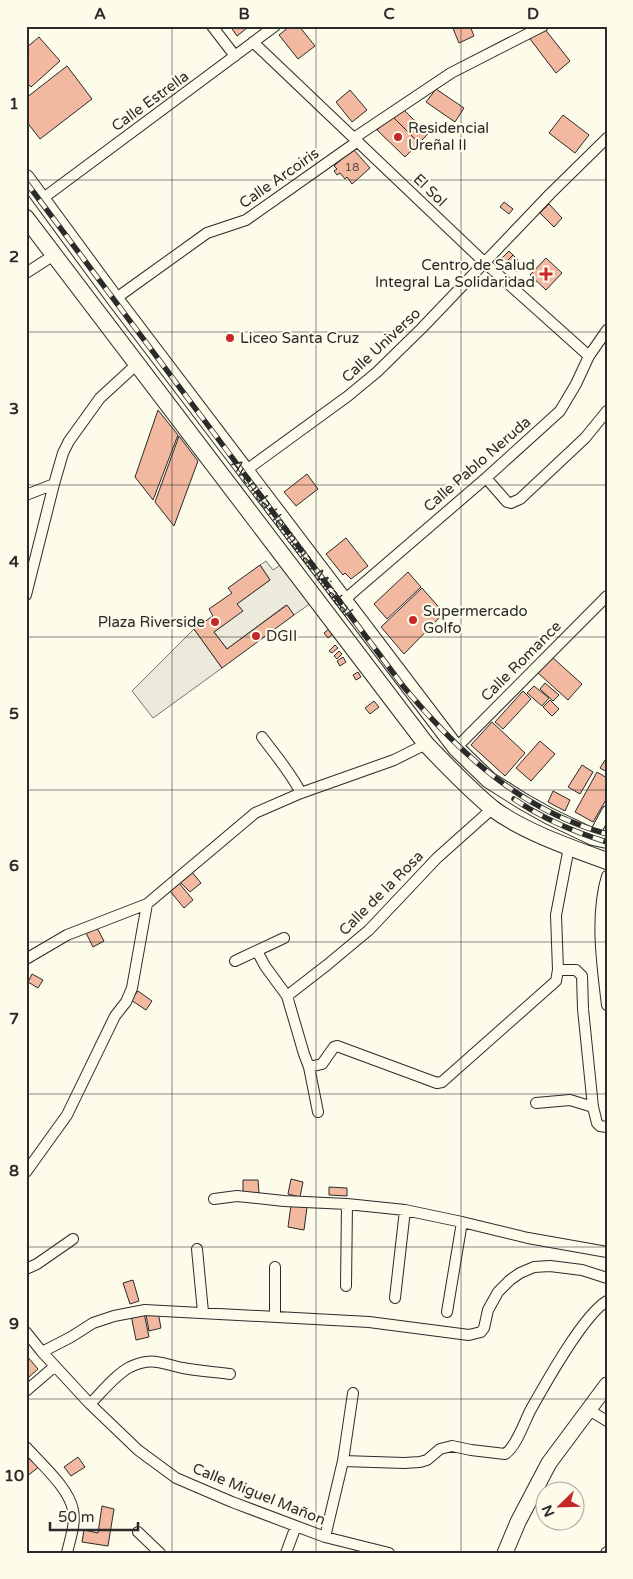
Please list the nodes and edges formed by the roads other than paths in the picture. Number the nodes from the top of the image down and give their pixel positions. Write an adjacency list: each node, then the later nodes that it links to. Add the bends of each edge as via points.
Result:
1 (212, 26): 5 (street)
2 (274, 26): 4 (street, Calle Estrella)
3 (543, 26): 7 (street, Calle Arcoiris, via 451,73)
4 (254, 42): 5 (street, Calle Estrella); 7 (street, El Sol)
5 (235, 56): 9 (street, Calle Estrella)
6 (607, 138): 12 (street, Calle Universo)
7 (356, 140): 12 (street, El Sol); 14 (street, Calle Arcoiris, via 246,220 208,232)
8 (26, 178): 9 (main road, Avenida Hermanas Mirabal)
9 (42, 199): 14 (main road, Avenida Hermanas Mirabal)
10 (26, 218): 11 (main road, Avenida Hermanas Mirabal)
11 (54, 255): 13 (street); 17 (main road, Avenida Hermanas Mirabal)
12 (484, 262): 16 (street, El Sol); 19 (street, Calle Universo, via 377,372)
13 (26, 273)
14 (115, 299): 19 (main road, Avenida Hermanas Mirabal)
15 (607, 330): 16 (street, Calle Pablo Neruda)
16 (589, 356): 20 (street, Calle Pablo Neruda, via 560,411)
17 (136, 364): 21 (street, via 100,398 70,441); 27 (main road, Avenida Hermanas Mirabal)
18 (607, 411): 20 (street, via 586,438 520,499 507,502)
19 (245, 471): 25 (main road, Avenida Hermanas Mirabal)
20 (486, 478): 25 (street, Calle Pablo Neruda)
21 (54, 484): 22 (street); 23 (street)
22 (26, 495)
23 (26, 595)
24 (607, 596): 28 (street, Calle Romance)
25 (343, 601): 28 (main road, Avenida Hermanas Mirabal)
26 (262, 737): 29 (street)
27 (426, 744): 29 (street, via 394,760); 30 (main road, Avenida Hermanas Mirabal)
28 (456, 748): 32 (main road, Avenida Hermanas Mirabal, via 490,780 549,816)
29 (301, 793): 36 (street, via 255,813)
30 (493, 808): 33 (main road, Avenida Hermanas Mirabal); 42 (street, Calle de la Rosa, via 437,858 368,930)
31 (607, 811): 32 (street)
32 (600, 839)
33 (569, 847): 34 (main road, Avenida Hermanas Mirabal); 41 (street, via 556,916)
34 (607, 861)
35 (607, 876): 43 (street, via 602,893 601,961)
36 (147, 904): 39 (street, via 67,935); 49 (street, via 132,988 126,1002 115,1016 67,1115)
37 (284, 938): 38 (street)
38 (257, 951): 40 (street); 42 (street)
39 (27, 960)
40 (235, 961)
41 (558, 970): 44 (street, via 554,984 441,1083 337,1046 322,1064); 46 (street, via 576,970 582,976)
42 (286, 996): 44 (street)
43 (607, 1005)
44 (310, 1067): 47 (street)
45 (536, 1103): 46 (street, via 570,1100)
46 (593, 1107): 48 (street, via 597,1123)
47 (318, 1112)
48 (607, 1127)
49 (26, 1172)
50 (214, 1198): 51 (street, via 236,1196)
51 (347, 1204): 52 (street); 60 (street)
52 (405, 1210): 53 (street); 61 (street)
53 (462, 1222): 56 (street); 64 (street)
54 (73, 1239): 58 (street)
55 (198, 1249): 63 (street)
56 (607, 1252)
57 (275, 1267): 65 (street)
58 (26, 1269)
59 (607, 1278): 65 (street, via 582,1270 534,1267 520,1273 498,1292 488,1310 484,1328 469,1335 369,1322)
60 (346, 1286)
61 (395, 1298)
62 (607, 1301): 77 (street, via 577,1334 505,1454 452,1446 440,1449 420,1462)
63 (203, 1312): 65 (street); 67 (street, via 145,1310 114,1316 93,1323)
64 (447, 1312)
65 (274, 1316)
66 (26, 1332): 67 (street, Calle Miguel Mañon)
67 (42, 1352): 68 (street, Calle Miguel Mañon)
68 (55, 1366): 71 (street); 73 (street, Calle Miguel Mañon)
69 (230, 1374): 73 (street, via 182,1368 157,1361 143,1362 118,1376)
70 (607, 1385): 74 (street)
71 (26, 1391)
72 (352, 1393): 77 (street)
73 (90, 1404): 78 (street, Calle Miguel Mañon, via 138,1450 176,1478)
74 (589, 1410): 75 (street); 85 (street, via 549,1463)
75 (607, 1421)
76 (26, 1447): 82 (street, via 62,1487 74,1510)
77 (343, 1461): 80 (street)
78 (296, 1526): 80 (street, Calle Miguel Mañon); 84 (street)
79 (138, 1532): 83 (street)
80 (325, 1537): 81 (street, Calle Miguel Mañon)
81 (385, 1552)
82 (67, 1553)
83 (160, 1553)
84 (286, 1553)
85 (505, 1553)

